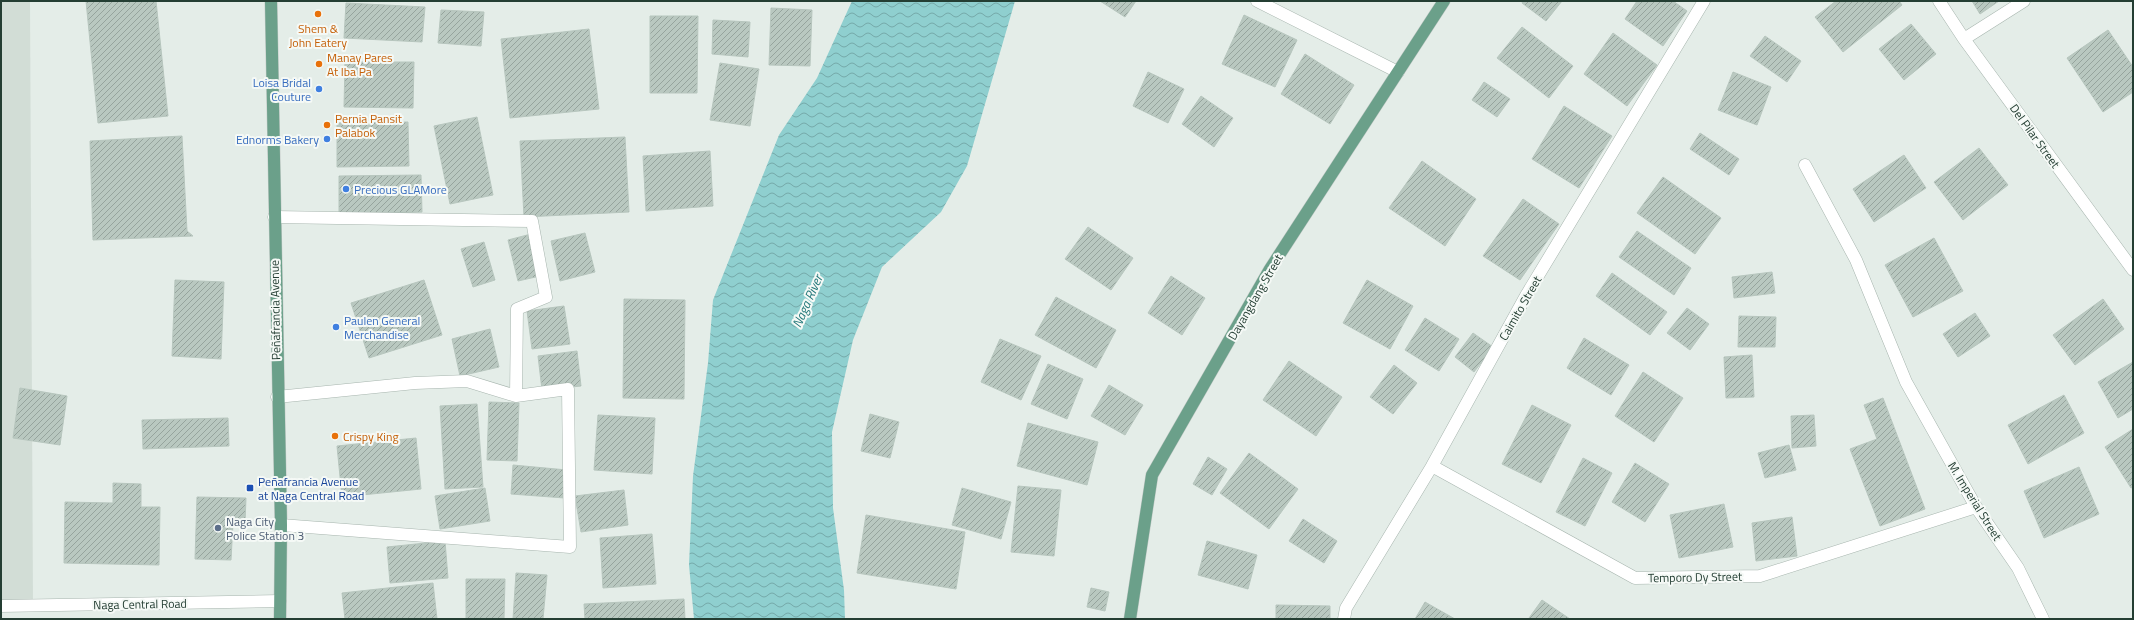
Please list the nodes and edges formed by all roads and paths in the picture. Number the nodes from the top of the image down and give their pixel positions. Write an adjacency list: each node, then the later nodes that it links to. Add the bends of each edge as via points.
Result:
1 (271, 1): 10 (main road, Peñafrancia Avenue)
2 (1256, 1): 8 (street)
3 (1444, 1): 8 (main road, Dayangdang Street)
4 (1704, 1): 14 (street, Caimito Street, via 1527,294)
5 (1939, 1): 7 (street, Del Pilar Street)
6 (2024, 1): 7 (street)
7 (1964, 39): 11 (street, Del Pilar Street)
8 (1398, 72): 20 (main road, Dayangdang Street, via 1270,269 1152,475)
9 (1805, 165): 15 (street, M. Imperial Street, via 1856,260 1906,382)
10 (274, 217): 12 (main road, Peñafrancia Avenue); 13 (street, via 532,221 546,297 516,309)
11 (2133, 270)
12 (277, 396): 13 (street, via 414,383 467,381); 16 (main road, Peñafrancia Avenue)
13 (516, 396): 16 (street, via 568,390 570,547)
14 (1432, 466): 15 (street, Temporo Dy Street, via 1635,578 1760,576); 21 (street, Caimito Street, via 1346,608)
15 (1976, 507): 22 (street, M. Imperial Street, via 2018,568)
16 (281, 525): 17 (main road, Peñafrancia Avenue)
17 (280, 601): 18 (street, Naga Central Road); 19 (main road, Peñafrancia Avenue)
18 (1, 606)
19 (280, 619)
20 (1130, 619)
21 (1344, 619)
22 (2043, 619)

